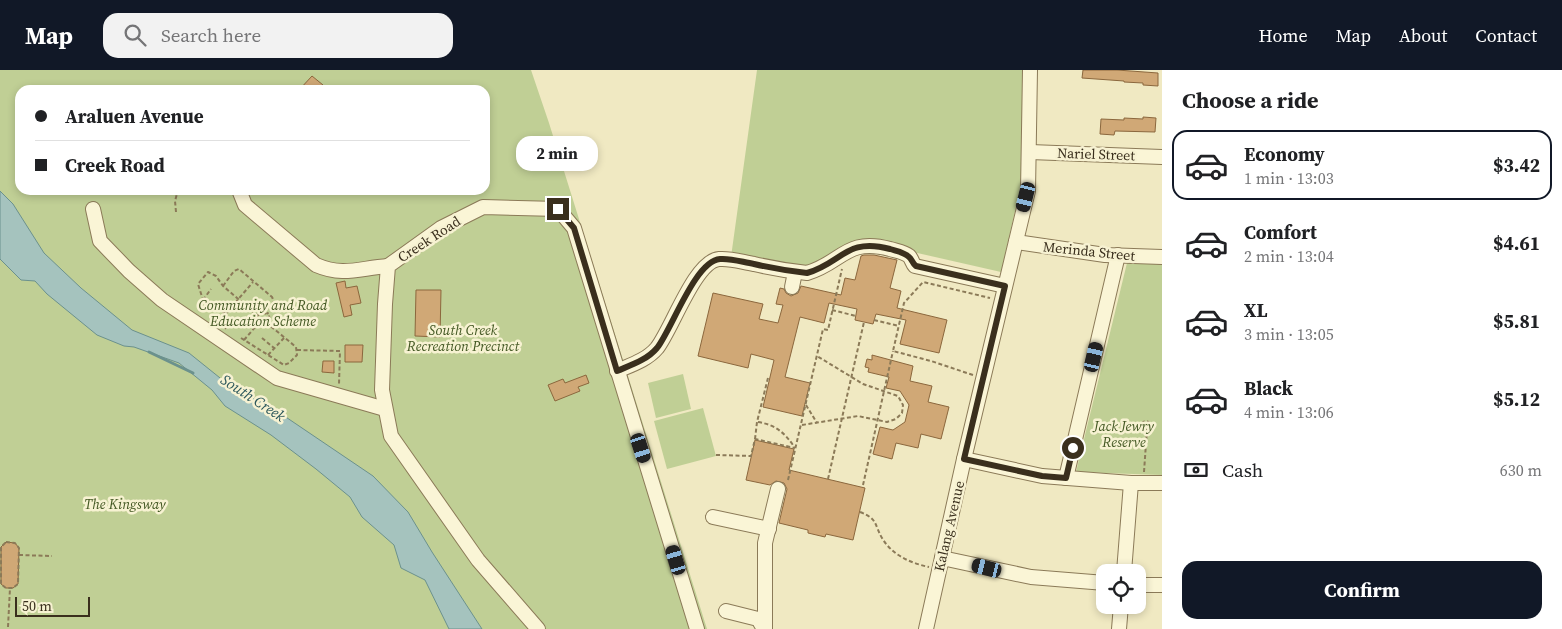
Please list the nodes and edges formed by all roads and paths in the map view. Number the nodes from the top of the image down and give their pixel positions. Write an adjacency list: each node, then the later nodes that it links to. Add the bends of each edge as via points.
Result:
1 (1030, 70): 2 (street, Kalang Avenue)
2 (1030, 152): 3 (street, Nariel Street); 8 (street, Kalang Avenue, via 1028,191)
3 (1162, 157)
4 (177, 195): 7 (path)
5 (241, 195): 11 (street, via 245,205 316,265 342,272)
6 (92, 209): 47 (street, via 100,241 162,300 276,378)
7 (176, 212)
8 (1016, 242): 9 (street, Merinda Street); 16 (street, Kalang Avenue)
9 (1118, 255): 10 (street, Merinda Street); 61 (street)
10 (1162, 257)
11 (388, 266): 42 (street, Creek Road, via 441,228 483,207 558,209 574,228); 49 (street, Creek Road, via 382,390)
12 (844, 266): 22 (path)
13 (795, 272): 16 (street, via 817,270 846,251 874,246 906,255 916,266); 17 (street); 42 (street, via 734,259 717,259 706,264 685,294 671,326 656,349 644,359)
14 (253, 282): 15 (path, via 237,269); 19 (path); 24 (path, via 272,297 274,306)
15 (223, 286): 19 (path); 21 (path, via 216,276 208,272 198,284)
16 (1005, 286): 59 (street, Kalang Avenue)
17 (792, 287)
18 (211, 289): 21 (path)
19 (238, 299): 23 (path); 25 (path)
20 (996, 299): 31 (path, via 923,282 904,302)
21 (203, 300): 23 (path)
22 (832, 310): 26 (path); 41 (path, via 828,330 823,329)
23 (226, 314): 32 (path, via 221,321)
24 (267, 314): 25 (path); 29 (path)
25 (257, 315): 30 (path)
26 (856, 316)
27 (874, 320): 31 (path)
28 (864, 322): 45 (path)
29 (268, 324): 30 (path, via 264,327); 35 (path)
30 (257, 325): 36 (path)
31 (899, 326): 39 (path)
32 (232, 332)
33 (238, 336): 36 (path)
34 (262, 338): 37 (path)
35 (284, 338): 37 (path); 38 (path)
36 (244, 340): 40 (path)
37 (274, 348): 40 (path)
38 (297, 350): 40 (path, via 290,364 284,365); 47 (path, via 340,351)
39 (893, 351): 43 (path); 46 (path)
40 (268, 355)
41 (817, 356): 45 (path); 48 (path)
42 (617, 371): 83 (street, Creek Road)
43 (978, 377)
44 (768, 378): 52 (path)
45 (852, 378): 46 (path); 50 (path)
46 (884, 391): 51 (path); 51 (path, via 898,396 903,405 902,413 892,422)
47 (339, 396): 49 (street)
48 (806, 404): 53 (path); 54 (path)
49 (385, 409): 82 (street, Creek Road, via 391,436 478,560)
50 (842, 419): 51 (path, via 861,416); 53 (path); 62 (path)
51 (877, 420): 65 (path)
52 (757, 422): 56 (path); 57 (path, via 780,429)
53 (817, 423): 54 (path)
54 (801, 425): 57 (path)
55 (1146, 429): 60 (path)
56 (755, 439): 57 (path); 58 (path, via 751,456)
57 (795, 448): 66 (path)
58 (716, 455)
59 (964, 459): 61 (street); 73 (street, Kalang Avenue)
60 (1144, 472)
61 (1066, 478): 63 (street)
62 (828, 479)
63 (1131, 483): 64 (street); 74 (street)
64 (1162, 483)
65 (863, 484)
66 (783, 485): 69 (street)
67 (860, 512): 73 (path, via 874,519 882,538 913,564)
68 (713, 517): 69 (street)
69 (769, 529): 84 (street, via 765,543)
70 (1, 554): 71 (path, via 6,542 14,542 19,548); 78 (path, via 1,584)
71 (19, 555): 72 (path); 78 (path, via 18,584)
72 (52, 556)
73 (941, 563): 75 (street, via 1031,577); 85 (street, Kalang Avenue)
74 (1125, 564)
75 (1096, 582)
76 (1146, 585): 77 (street)
77 (1162, 586)
78 (10, 588): 81 (path)
79 (726, 611): 84 (street, via 758,619)
80 (1120, 614): 86 (street)
81 (8, 627)
82 (538, 629)
83 (697, 629)
84 (764, 629)
85 (926, 629)
86 (1119, 629)

